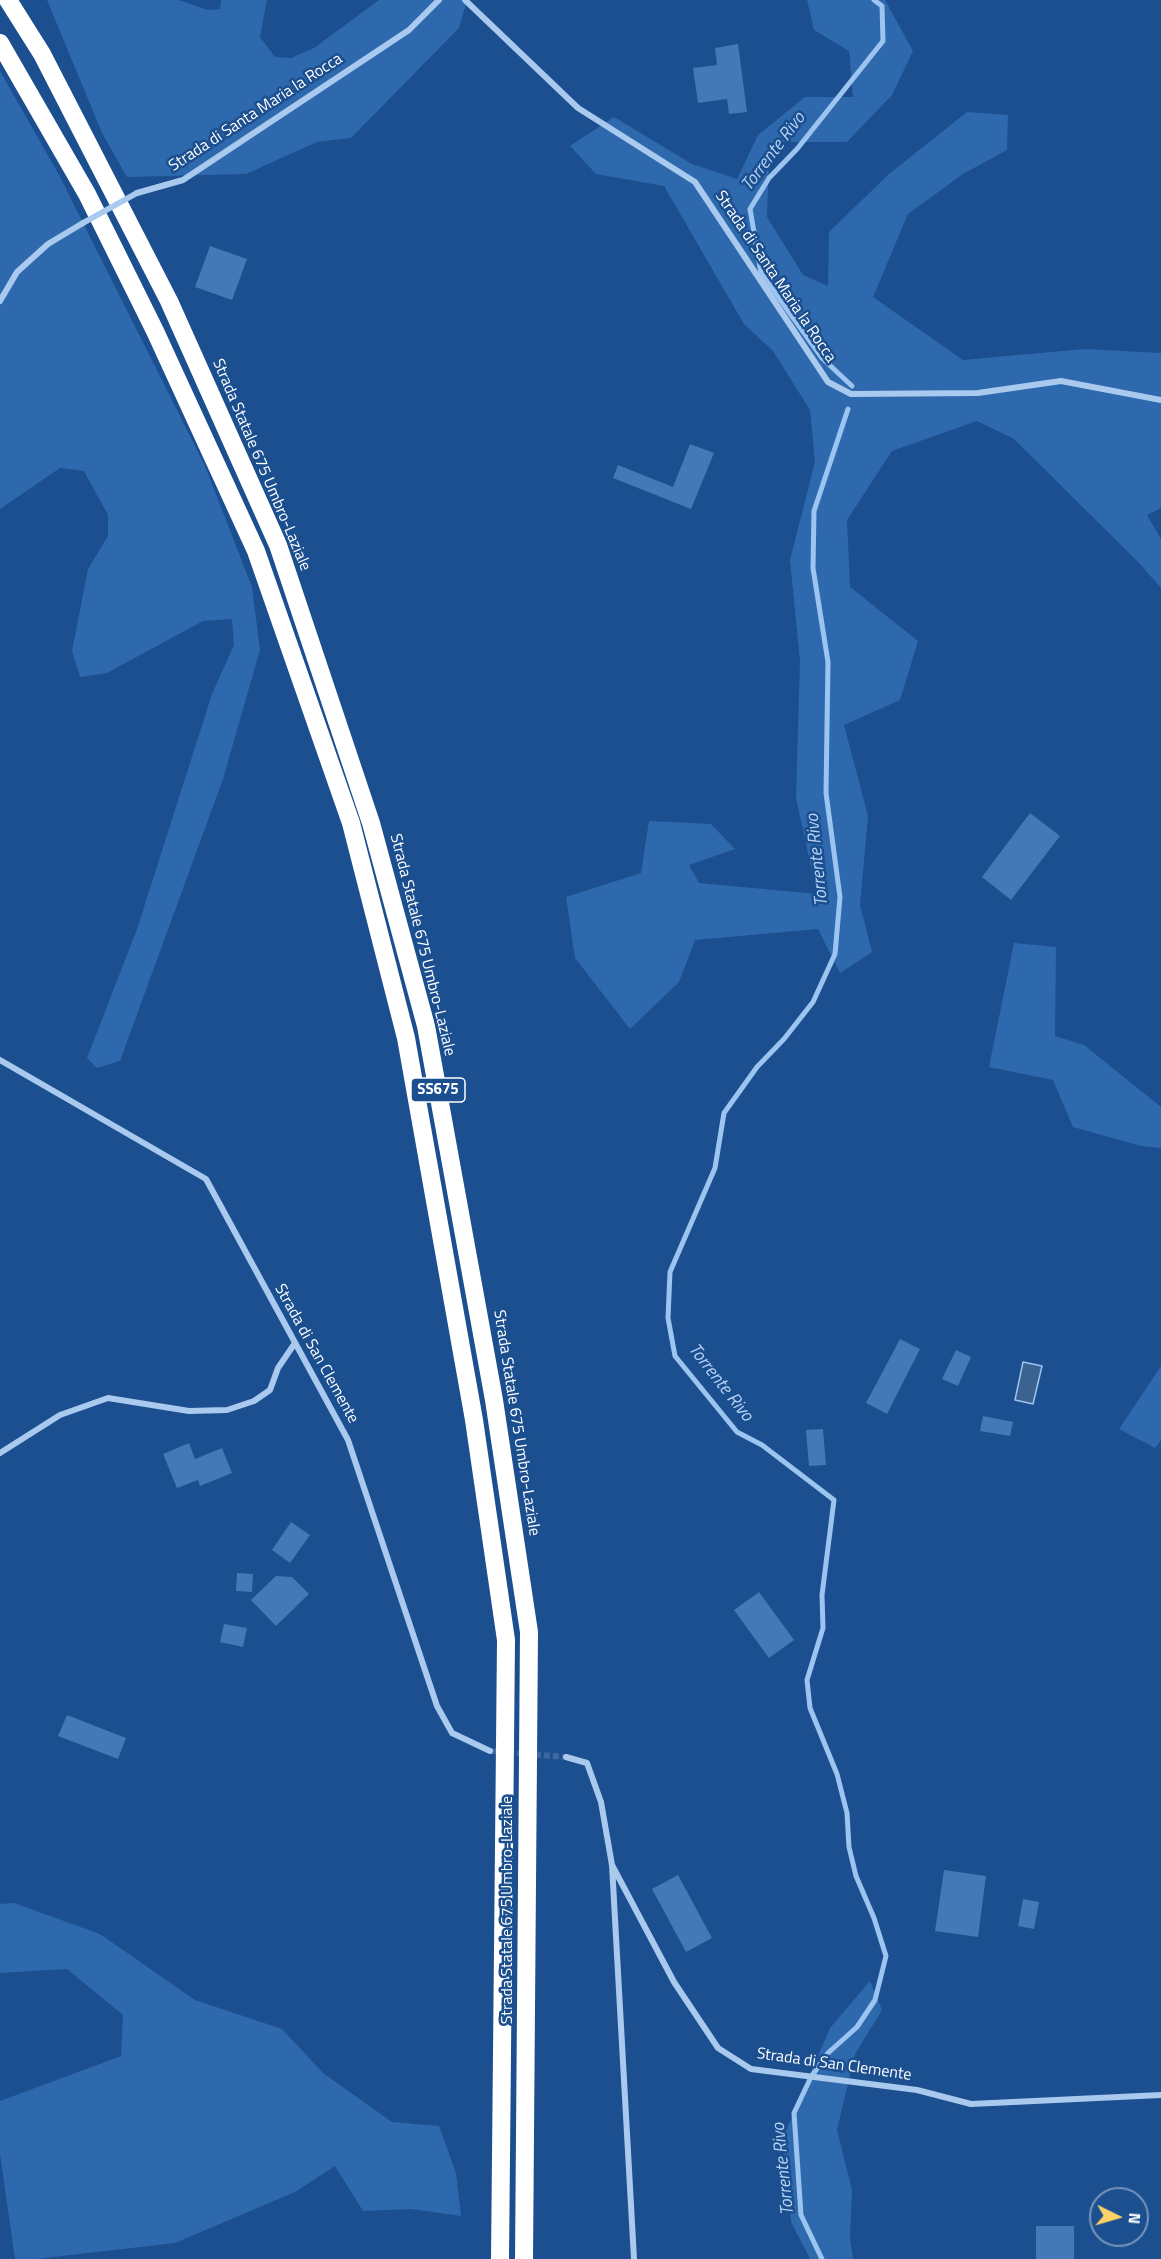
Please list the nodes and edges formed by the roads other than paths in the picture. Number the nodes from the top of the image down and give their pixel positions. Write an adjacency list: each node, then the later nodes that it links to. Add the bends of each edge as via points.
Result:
1 (8, 0): 15 (highway, Strada Statale 675 Umbro-Laziale / SS675, via 42,54 169,301 278,545 370,823 426,1026 494,1400 529,1632)
2 (440, 0): 5 (street, Strada di Santa Maria la Rocca, bridge, via 409,30 183,180 137,193 48,244 17,272)
3 (465, 0): 6 (street, Strada di Santa Maria la Rocca, via 578,108 695,182 828,382 851,394 978,393 1061,381)
4 (0, 43): 14 (highway, Strada Statale 675 Umbro-Laziale / SS675, via 87,194 256,551 351,823 406,1038 474,1420 506,1640)
5 (0, 301)
6 (1161, 400)
7 (0, 1060): 8 (street, Strada di San Clemente, via 206,1179)
8 (295, 1343): 9 (street, via 278,1368 270,1390 254,1401 227,1410 189,1411 108,1398 60,1415); 10 (street, Strada di San Clemente, via 348,1440 437,1706 452,1733)
9 (0, 1453)
10 (490, 1751)
11 (566, 1756): 12 (street, Strada di San Clemente, via 587,1763 601,1802)
12 (612, 1865): 13 (street, Strada di San Clemente, via 674,1982 718,2048 752,2068 917,2091 971,2104); 16 (street, Strada di San Clemente)
13 (1161, 2095)
14 (500, 2259)
15 (524, 2259)
16 (634, 2259)

